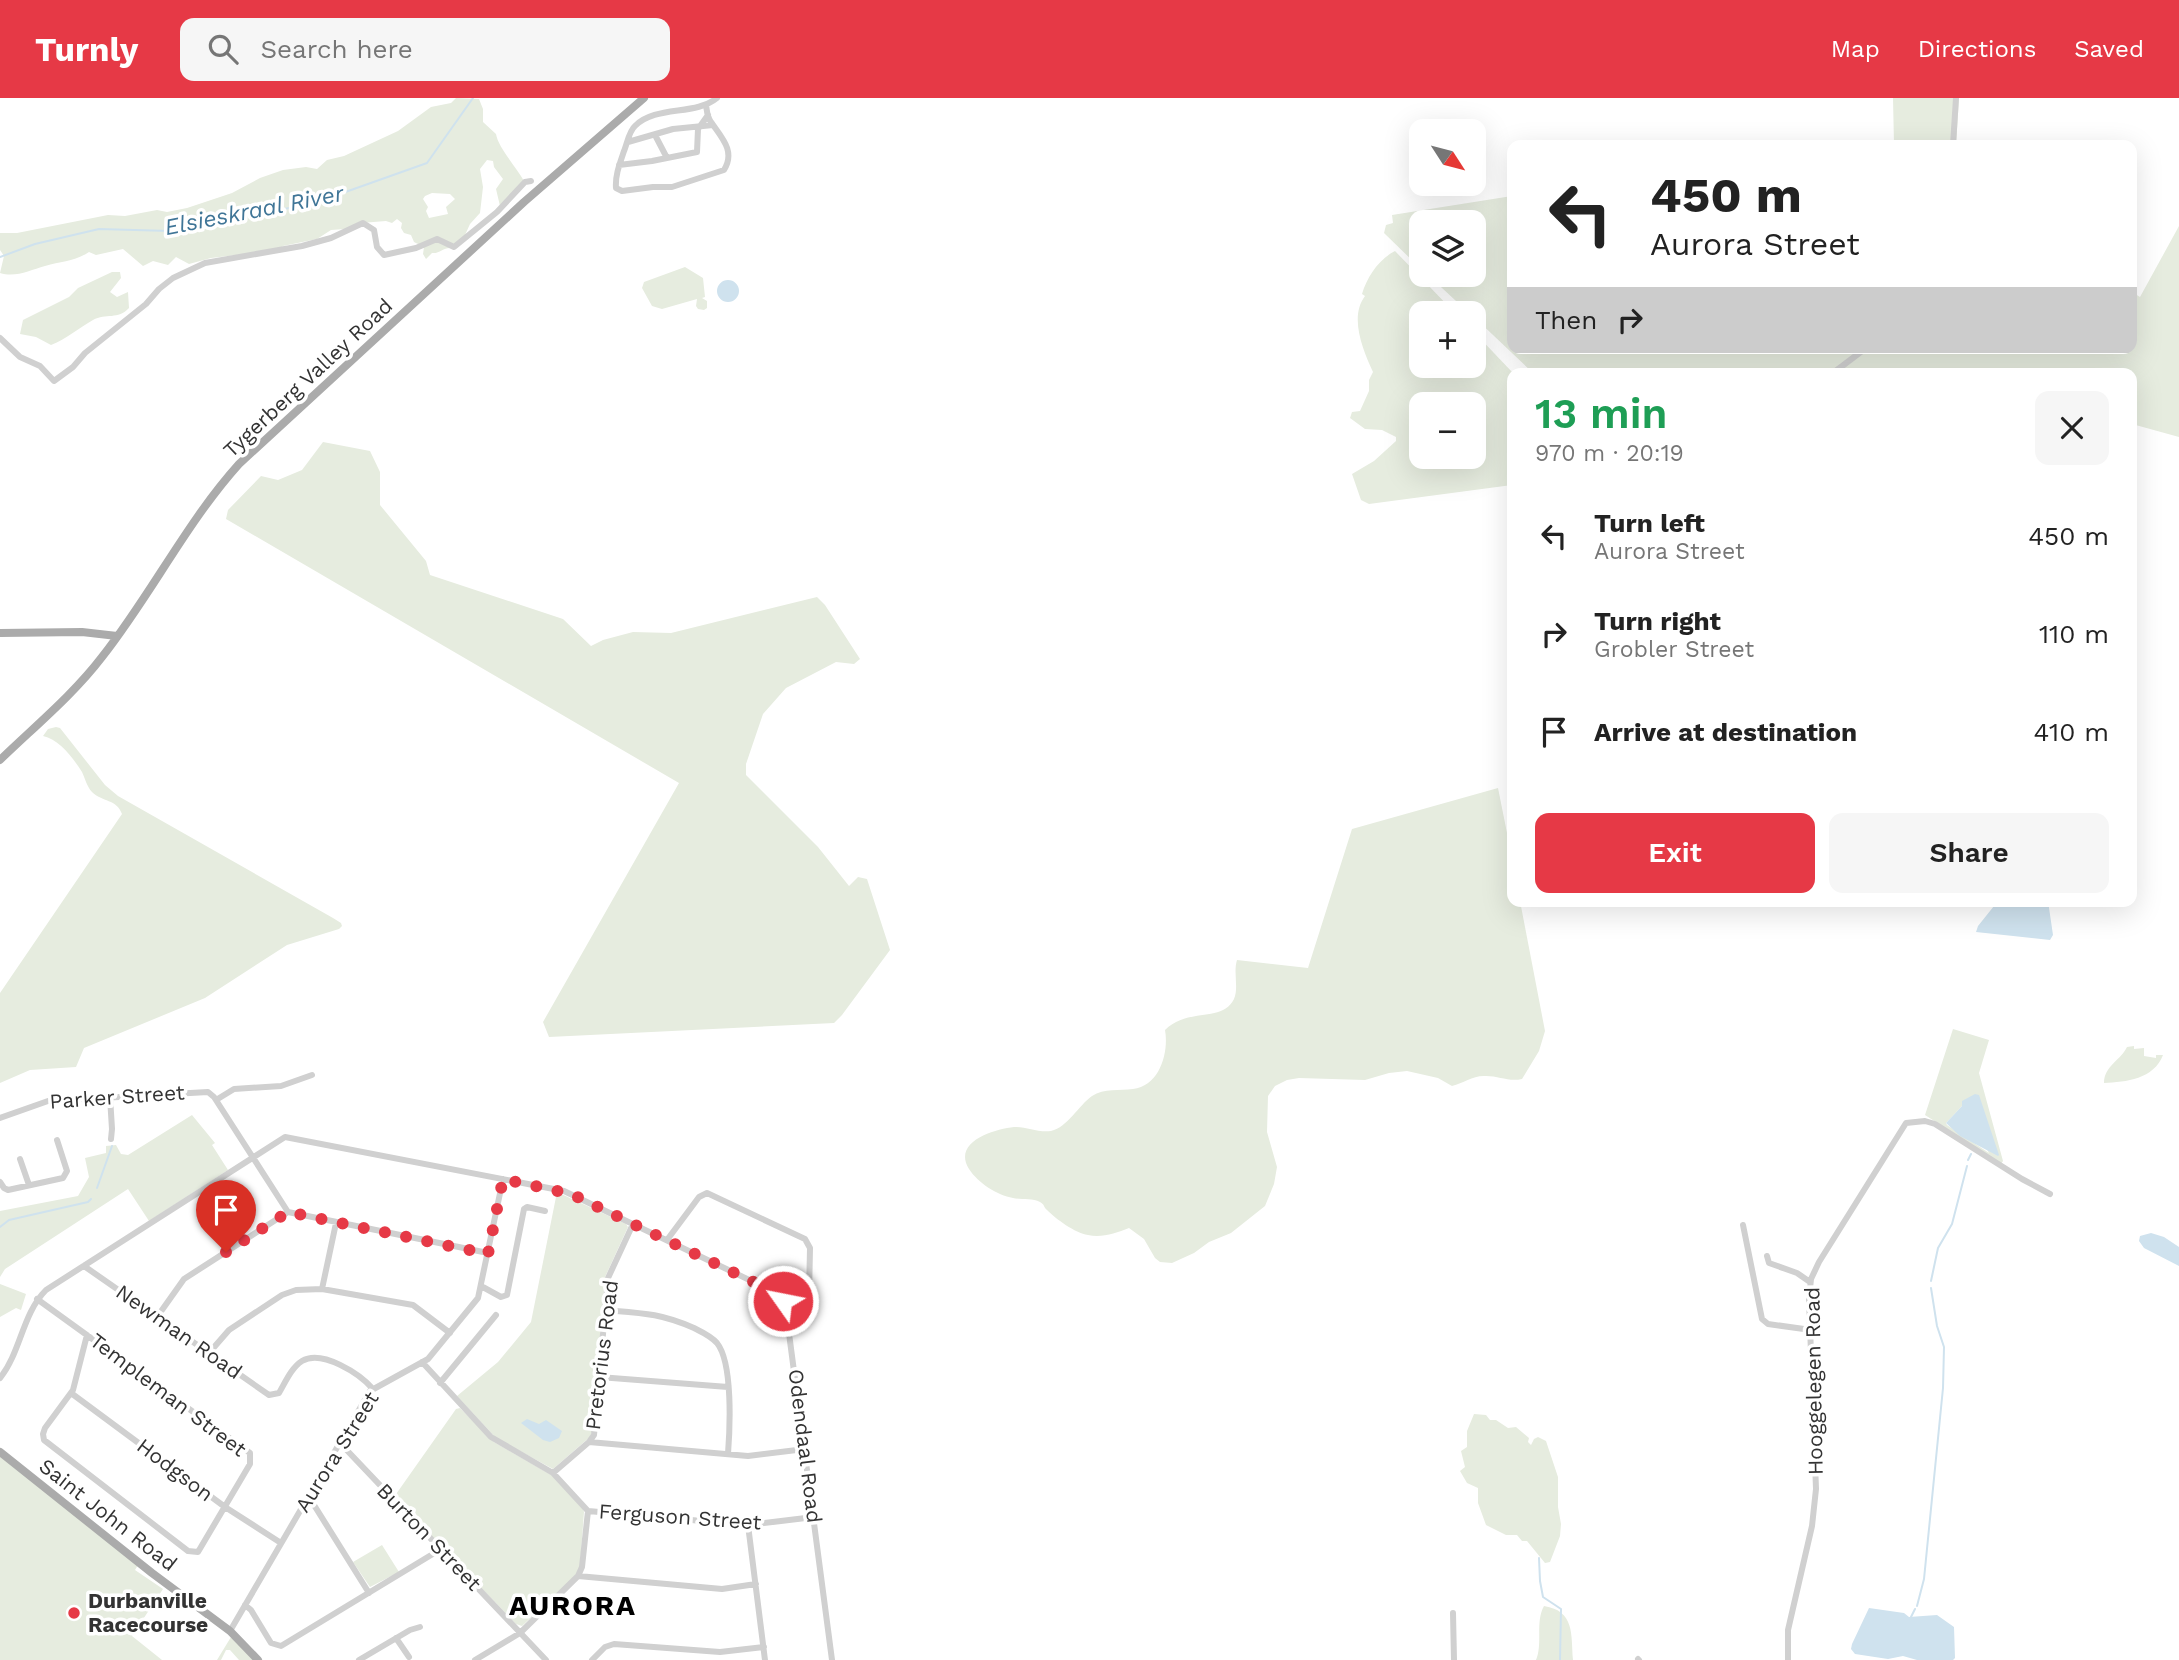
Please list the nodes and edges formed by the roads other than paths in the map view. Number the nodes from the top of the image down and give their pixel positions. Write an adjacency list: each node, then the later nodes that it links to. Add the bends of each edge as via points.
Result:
1 (644, 98): 5 (main road, Tygerberg Valley Road)
2 (717, 98): 4 (street)
3 (1956, 98): 11 (street)
4 (706, 105): 6 (street); 9 (street, via 664,114)
5 (625, 114): 9 (street); 21 (main road, Tygerberg Valley Road, via 239,464 207,502)
6 (708, 115): 7 (street); 8 (street)
7 (700, 125): 8 (street); 10 (street); 13 (street, via 698,152)
8 (713, 125): 14 (street, via 727,147 727,166 722,172 671,187 622,191 616,186)
9 (633, 127): 12 (street)
10 (655, 135): 12 (street); 13 (street)
11 (1953, 140)
12 (628, 142): 14 (street)
13 (667, 159): 14 (street)
14 (619, 165)
15 (531, 181): 16 (street, via 454,247 437,239 384,255 377,247 374,230 363,223 310,244 201,264 167,282 54,381)
16 (0, 338)
17 (1858, 354): 18 (street)
18 (1840, 368)
19 (0, 633): 20 (main road)
20 (95, 634): 21 (main road); 22 (main road, via 103,646)
21 (117, 636): 22 (main road, Tygerberg Valley Road)
22 (94, 666): 23 (main road, Tygerberg Valley Road)
23 (0, 760)
24 (312, 1075): 26 (street, Parker Street, via 281,1086 234,1089)
25 (110, 1097): 26 (street, Parker Street, via 204,1091); 27 (street, Parker Street, via 42,1102); 28 (street)
26 (216, 1100): 30 (street)
27 (0, 1118)
28 (111, 1139)
29 (57, 1140): 34 (street, via 65,1177)
30 (253, 1157): 32 (street, via 285,1137); 37 (street); 44 (street)
31 (20, 1158): 34 (street)
32 (503, 1179): 39 (street, via 564,1191); 42 (street, Aurora Street)
33 (0, 1182): 34 (street, via 7,1190)
34 (29, 1185)
35 (2050, 1194): 45 (street, Hooggelegen Road, via 1935,1124 1906,1123)
36 (545, 1211): 46 (street, via 524,1210 507,1295 501,1297)
37 (288, 1212): 38 (street); 52 (street, via 184,1279)
38 (336, 1223): 42 (street); 47 (street)
39 (633, 1224): 41 (street); 50 (street, Pretorius Road, via 608,1278)
40 (1742, 1225): 53 (street, via 1762,1319 1768,1324)
41 (667, 1240): 49 (street, via 766,1288); 49 (street, via 707,1193 805,1239 810,1248 809,1296 802,1303)
42 (488, 1254): 46 (street, Aurora Street)
43 (1767, 1256): 45 (street, via 1769,1264)
44 (84, 1266): 48 (street); 52 (street, Newman Road)
45 (1810, 1282): 53 (street, Hooggelegen Road)
46 (481, 1286): 54 (street, Aurora Street)
47 (322, 1289): 54 (street, via 415,1306); 56 (street, via 282,1295 229,1329)
48 (37, 1299): 55 (street, Templeman Street); 58 (street, via 11,1363)
49 (785, 1305): 66 (street, Odendaal Road)
50 (605, 1310): 59 (street, Pretorius Road); 61 (street, via 665,1316 707,1335 723,1355)
51 (496, 1315): 60 (street)
52 (157, 1317): 56 (street, Newman Road)
53 (1811, 1330): 96 (street, Hooggelegen Road, via 1816,1496 1788,1630)
54 (450, 1332): 57 (street, Aurora Street)
55 (87, 1335): 63 (street); 71 (street, Templeman Street, via 250,1453 251,1462)
56 (209, 1353): 62 (street, Newman Road, via 267,1395 280,1392 297,1366 312,1358 341,1364)
57 (422, 1362): 60 (street); 62 (street, Aurora Street)
58 (0, 1377)
59 (599, 1377): 61 (street); 64 (street, Pretorius Road, via 595,1431)
60 (440, 1383): 69 (street, via 495,1440)
61 (728, 1387): 68 (street)
62 (373, 1388): 65 (street, Aurora Street)
63 (71, 1393): 71 (street, Hodgson); 71 (street, via 45,1427 44,1440 188,1551 200,1550)
64 (589, 1442): 68 (street); 69 (street, Pretorius Road)
65 (340, 1443): 70 (street, Aurora Street); 76 (street, Burton Street)
66 (805, 1449): 68 (street, via 755,1456); 73 (street, Odendaal Road)
67 (0, 1452): 83 (main road, Saint John Road)
68 (728, 1454)
69 (553, 1473): 72 (street)
70 (309, 1497): 75 (street, Aurora Street); 79 (street)
71 (225, 1507): 75 (street, Hodgson)
72 (588, 1511): 74 (street, Ferguson Street); 77 (street)
73 (814, 1517): 74 (street, Ferguson Street); 94 (street, Odendaal Road)
74 (748, 1525): 78 (street)
75 (281, 1543): 80 (street, Aurora Street)
76 (441, 1549): 79 (street); 84 (street, Burton Street)
77 (578, 1576): 78 (street, via 722,1588); 84 (street)
78 (756, 1584): 86 (street)
79 (369, 1593): 80 (street, via 279,1646 271,1643)
80 (245, 1605): 83 (street, Aurora Street)
81 (1452, 1613): 95 (street)
82 (420, 1627): 85 (street)
83 (230, 1631): 88 (main road, Saint John Road)
84 (520, 1633): 90 (street); 91 (street, Burton Street)
85 (396, 1638): 87 (street); 89 (street)
86 (764, 1647): 92 (street, via 716,1652 616,1644 605,1647); 93 (street)
87 (409, 1657)
88 (258, 1660)
89 (359, 1660)
90 (475, 1660)
91 (546, 1660)
92 (592, 1660)
93 (765, 1660)
94 (832, 1660)
95 (1454, 1660)
96 (1788, 1660)

